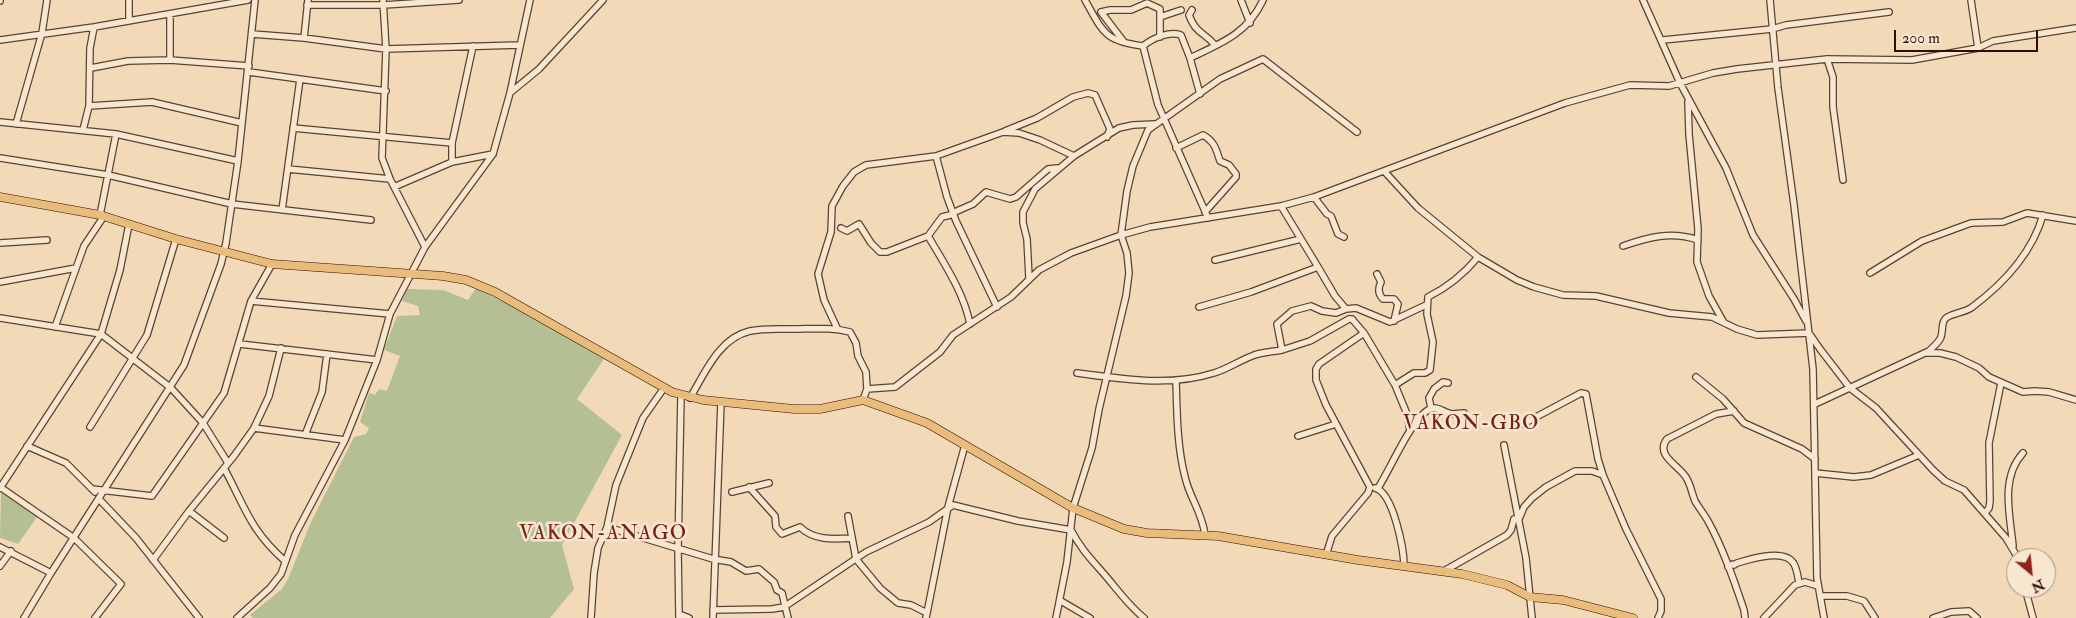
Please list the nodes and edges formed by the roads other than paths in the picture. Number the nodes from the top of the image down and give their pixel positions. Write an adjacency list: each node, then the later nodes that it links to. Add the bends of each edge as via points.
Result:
1 (47, 0): 30 (street)
2 (129, 0): 25 (street)
3 (248, 0): 23 (street)
4 (255, 0): 31 (street)
5 (459, 0): 16 (street)
6 (530, 0): 39 (street)
7 (603, 0): 52 (street, via 539,68)
8 (1085, 0): 18 (street)
9 (1241, 0): 26 (street)
10 (1263, 0): 26 (street)
11 (1644, 0): 35 (street)
12 (1776, 0): 17 (street)
13 (1971, 0): 41 (street)
14 (1149, 1): 21 (street, via 1131,10); 24 (street, via 1160,9)
15 (307, 2): 16 (street); 33 (street)
16 (384, 2): 42 (street)
17 (1770, 2): 29 (street)
18 (1090, 10): 21 (street); 36 (street, via 1104,34)
19 (1181, 10): 24 (street)
20 (1192, 10): 37 (street, via 1189,15 1199,33)
21 (1101, 12): 36 (street)
22 (1889, 12): 29 (street)
23 (170, 14): 25 (street); 45 (street)
24 (1160, 17): 32 (street)
25 (129, 20): 27 (street)
26 (1250, 23): 37 (street, via 1233,37)
27 (94, 27): 30 (street); 47 (street)
28 (2076, 28): 41 (street, via 1993,41)
29 (1772, 29): 35 (street); 46 (street)
30 (42, 33): 34 (street); 59 (street)
31 (252, 34): 33 (street); 48 (street)
32 (1160, 36): 40 (street); 43 (street, via 1170,33 1181,35)
33 (304, 38): 42 (street)
34 (0, 40)
35 (1663, 40): 50 (street)
36 (1125, 44): 40 (street)
37 (1215, 45): 43 (street)
38 (473, 46): 39 (street); 42 (street); 68 (street)
39 (519, 46): 52 (street)
40 (1143, 46): 56 (street)
41 (1978, 48): 44 (street, via 1912,60)
42 (386, 49): 51 (street)
43 (1190, 58): 53 (street)
44 (1827, 59): 46 (street); 81 (street, via 1833,77 1833,108)
45 (170, 60): 47 (street, via 128,61); 48 (street)
46 (1777, 65): 50 (street, via 1714,74); 129 (street)
47 (90, 68): 55 (street)
48 (249, 69): 49 (street); 58 (street)
49 (300, 79): 51 (street); 61 (street)
50 (1680, 83): 54 (street); 78 (street, via 1661,87 1630,85 1565,102)
51 (386, 90): 66 (street)
52 (510, 93): 70 (street)
53 (1200, 94): 56 (street); 64 (street, via 1220,79 1263,59)
54 (1688, 99): 102 (street); 129 (street, via 1726,168 1753,235)
55 (89, 106): 58 (street, via 152,102); 62 (street)
56 (1163, 119): 60 (street); 69 (street)
57 (0, 122): 59 (street)
58 (242, 123): 74 (street)
59 (16, 124): 62 (street)
60 (1155, 124): 67 (street, via 1119,128); 96 (street, via 1144,137 1130,176)
61 (293, 128): 66 (street); 77 (street)
62 (83, 130): 65 (street)
63 (1003, 132): 67 (street, via 1037,118 1073,97 1088,93 1095,95 1110,129); 71 (street); 72 (street, via 1019,132)
64 (1357, 132)
65 (116, 134): 74 (street); 79 (street)
66 (382, 136): 68 (street); 80 (street, via 382,158)
67 (1106, 137): 72 (street)
68 (452, 143): 75 (street)
69 (1176, 148): 90 (street); 90 (street, via 1203,135 1214,144 1220,161 1229,165 1236,174)
70 (493, 154): 75 (street); 105 (street)
71 (936, 156): 88 (street, via 947,197); 128 (street, via 866,165 854,172 843,186 832,206 831,232 818,274 818,284)
72 (1074, 156): 76 (street)
73 (0, 158): 79 (street)
74 (238, 161): 85 (street)
75 (452, 162): 82 (street)
76 (1059, 168): 88 (street, via 1048,170 1016,197 986,192 973,204); 115 (street, via 1035,189 1023,212)
77 (288, 170): 80 (street); 87 (street)
78 (1384, 171): 84 (street); 107 (street, via 1418,208)
79 (108, 175): 85 (street); 89 (street)
80 (390, 179): 82 (street)
81 (1843, 180)
82 (394, 187): 105 (street)
83 (0, 197): 89 (main road)
84 (1314, 197): 86 (street); 98 (street, via 1331,216 1338,234)
85 (232, 204): 87 (street); 106 (street)
86 (1281, 206): 90 (street); 100 (street)
87 (282, 210): 92 (street)
88 (955, 212): 97 (street, via 942,217); 119 (street)
89 (102, 215): 94 (main road); 111 (street, via 84,246)
90 (1206, 215): 96 (street)
91 (2043, 215): 93 (street); 112 (street, via 2027,213 2003,222 1971,223 1937,234); 135 (street, via 2038,231 2012,271 1970,308 1947,317 1940,340)
92 (371, 220)
93 (2076, 221)
94 (129, 224): 99 (main road); 131 (street, via 120,270)
95 (842, 228): 97 (street, via 847,231 859,224 880,252)
96 (1121, 235): 115 (street, via 1050,263); 142 (street, via 1129,273)
97 (928, 236): 126 (street, via 955,284)
98 (1344, 237)
99 (176, 239): 106 (main road); 137 (street, via 147,335)
100 (1301, 239): 108 (street); 110 (street)
101 (47, 240): 103 (street)
102 (1698, 240): 104 (street, via 1685,236 1651,236); 125 (street, via 1697,262 1714,306)
103 (0, 243)
104 (1623, 246)
105 (425, 247): 113 (street)
106 (223, 253): 109 (main road); 148 (street, via 184,365)
107 (1478, 257): 118 (street, via 1466,272 1428,297); 125 (street, via 1517,280 1562,295 1596,296)
108 (1215, 260)
109 (272, 264): 113 (main road); 117 (street)
110 (1318, 267): 120 (street); 121 (street)
111 (76, 268): 116 (street); 127 (street)
112 (1870, 273)
113 (410, 274): 122 (street); 149 (main road, via 454,277 484,286)
114 (1377, 274): 124 (street, via 1381,282 1379,295 1383,299 1394,299 1398,304)
115 (1029, 278): 119 (street)
116 (0, 282)
117 (251, 301): 122 (street); 132 (street)
118 (1426, 305): 124 (street); 140 (street, via 1433,342)
119 (997, 307): 126 (street)
120 (1199, 307)
121 (1346, 309): 124 (street, via 1364,310 1386,322); 134 (street, via 1336,313 1310,306 1292,311 1277,324)
122 (390, 314): 138 (street)
123 (0, 318): 127 (street)
124 (1394, 321)
125 (1725, 322): 129 (street, via 1757,336)
126 (970, 324): 151 (street, via 953,335 940,352 895,387)
127 (55, 327): 131 (street)
128 (837, 328): 151 (street, via 853,336 866,372); 153 (street, via 762,330 733,338 719,350)
129 (1809, 329): 150 (street); 157 (street)
130 (1364, 333): 134 (street, via 1349,319 1310,341); 147 (street); 162 (street, via 1316,369 1316,380)
131 (101, 334): 137 (street); 172 (street)
132 (240, 344): 133 (street); 161 (street, via 224,393)
133 (280, 348): 136 (street); 165 (street, via 268,396)
134 (1282, 350): 144 (street, via 1254,355 1214,373)
135 (1926, 352): 146 (street, via 1956,357); 150 (street)
136 (327, 354): 138 (street); 167 (street, via 322,392)
137 (133, 360): 148 (street); 164 (street)
138 (377, 360): 169 (street)
139 (1437, 360): 140 (street)
140 (1431, 366): 147 (street, via 1428,372 1414,373)
141 (1077, 373): 142 (street)
142 (1108, 377): 144 (street); 189 (street, via 1092,448)
143 (1696, 377): 159 (street)
144 (1176, 380): 196 (street, via 1182,466 1189,490 1202,515)
145 (1448, 383): 158 (street, via 1443,382 1434,389 1429,398)
146 (2001, 383): 155 (street, via 2023,392 2049,392); 191 (street, via 1989,443 1990,501)
147 (1395, 385): 166 (street)
148 (171, 388): 161 (street); 185 (street)
149 (664, 388): 152 (main road); 194 (street, via 649,407 629,452 616,485)
150 (1850, 388): 157 (street); 174 (street, via 1876,408)
151 (867, 389): 154 (street)
152 (681, 395): 153 (main road); 202 (street)
153 (690, 398): 156 (main road)
154 (863, 400): 156 (main road, via 810,409); 170 (main road, via 916,418)
155 (2076, 400)
156 (721, 402): 205 (street)
157 (1815, 404): 175 (street)
158 (1431, 408): 160 (street); 166 (street)
159 (1734, 411): 175 (street, via 1744,423 1802,449); 211 (street, via 1716,414 1663,444 1666,456 1686,477)
160 (1464, 414)
161 (203, 423): 176 (street); 185 (street, via 152,496)
162 (1336, 424): 168 (street); 181 (street)
163 (1523, 424): 178 (street, via 1581,393 1586,394)
164 (90, 427)
165 (254, 428): 167 (street); 176 (street)
166 (1410, 430): 183 (street)
167 (305, 435): 169 (street)
168 (1298, 436)
169 (345, 440): 208 (street, via 299,526)
170 (965, 445): 188 (street); 189 (main road)
171 (1504, 445): 193 (street)
172 (27, 446): 182 (street); 184 (street, via 66,463)
173 (2023, 453): 200 (street, via 2016,461 2008,490)
174 (1919, 455): 177 (street, via 1870,476); 191 (street, via 1945,481 1964,490)
175 (1815, 459): 177 (street)
176 (226, 466): 190 (street); 208 (street, via 250,522 268,546)
177 (1815, 473): 215 (street)
178 (1602, 475): 193 (street, via 1575,471 1532,498); 237 (street, via 1661,599)
179 (769, 483): 180 (street)
180 (749, 487): 186 (street); 199 (street, via 775,516 776,527 782,534 800,527 828,539)
181 (1370, 487): 183 (street); 204 (street, via 1332,536)
182 (0, 488): 197 (street)
183 (1378, 488): 210 (street, via 1391,508 1404,553)
184 (92, 489): 185 (street); 187 (street)
185 (104, 490): 187 (street)
186 (732, 492)
187 (99, 498): 197 (street); 207 (street)
188 (948, 507): 195 (street, via 953,505 1018,522); 206 (street, via 929,522); 223 (street)
189 (1073, 508): 195 (street); 196 (main road, via 1135,532)
190 (189, 511): 198 (street); 207 (street)
191 (1985, 513): 200 (street)
192 (848, 516): 199 (street)
193 (1519, 519): 212 (street, via 1514,519 1507,534); 217 (street)
194 (607, 527): 202 (street); 228 (street, via 596,556)
195 (1070, 530): 219 (street); 234 (street, via 1082,550)
196 (1205, 535): 204 (main road)
197 (74, 538): 213 (street); 225 (street, via 121,584)
198 (224, 538)
199 (852, 538): 206 (street)
200 (2012, 546)
201 (0, 547): 203 (street)
202 (678, 549): 205 (street); 222 (street)
203 (11, 551): 209 (street); 213 (street)
204 (1326, 555): 210 (main road)
205 (714, 559): 220 (street, via 731,562 746,571 759,569 774,582); 221 (street)
206 (856, 559): 220 (street); 223 (street, via 891,599 911,605)
207 (153, 560): 226 (street)
208 (285, 560): 227 (street, via 270,588)
209 (0, 566)
210 (1404, 566): 212 (main road)
211 (1728, 567): 214 (street, via 1774,555 1788,558 1794,563); 238 (street)
212 (1444, 571): 217 (main road, via 1485,578)
213 (51, 573): 224 (street)
214 (1800, 583): 215 (street); 239 (street)
215 (1818, 586): 216 (street)
216 (1820, 596): 240 (street); 241 (street, via 1847,596 1864,601)
217 (1530, 597): 235 (street); 236 (main road, via 1563,600)
218 (2028, 598): 244 (street)
219 (1061, 601): 232 (street); 233 (street)
220 (786, 606): 221 (street); 231 (street)
221 (713, 610): 230 (street)
222 (679, 616): 229 (street)
223 (926, 616)
224 (24, 618)
225 (95, 618)
226 (199, 618)
227 (236, 618)
228 (590, 618)
229 (689, 618)
230 (713, 618)
231 (788, 618)
232 (1056, 618)
233 (1090, 618)
234 (1144, 618)
235 (1532, 618)
236 (1633, 618)
237 (1658, 618)
238 (1745, 618)
239 (1764, 618)
240 (1824, 618)
241 (1876, 618)
242 (1933, 618): 243 (street, via 1959,611 1969,611)
243 (1977, 618)
244 (2033, 618)

